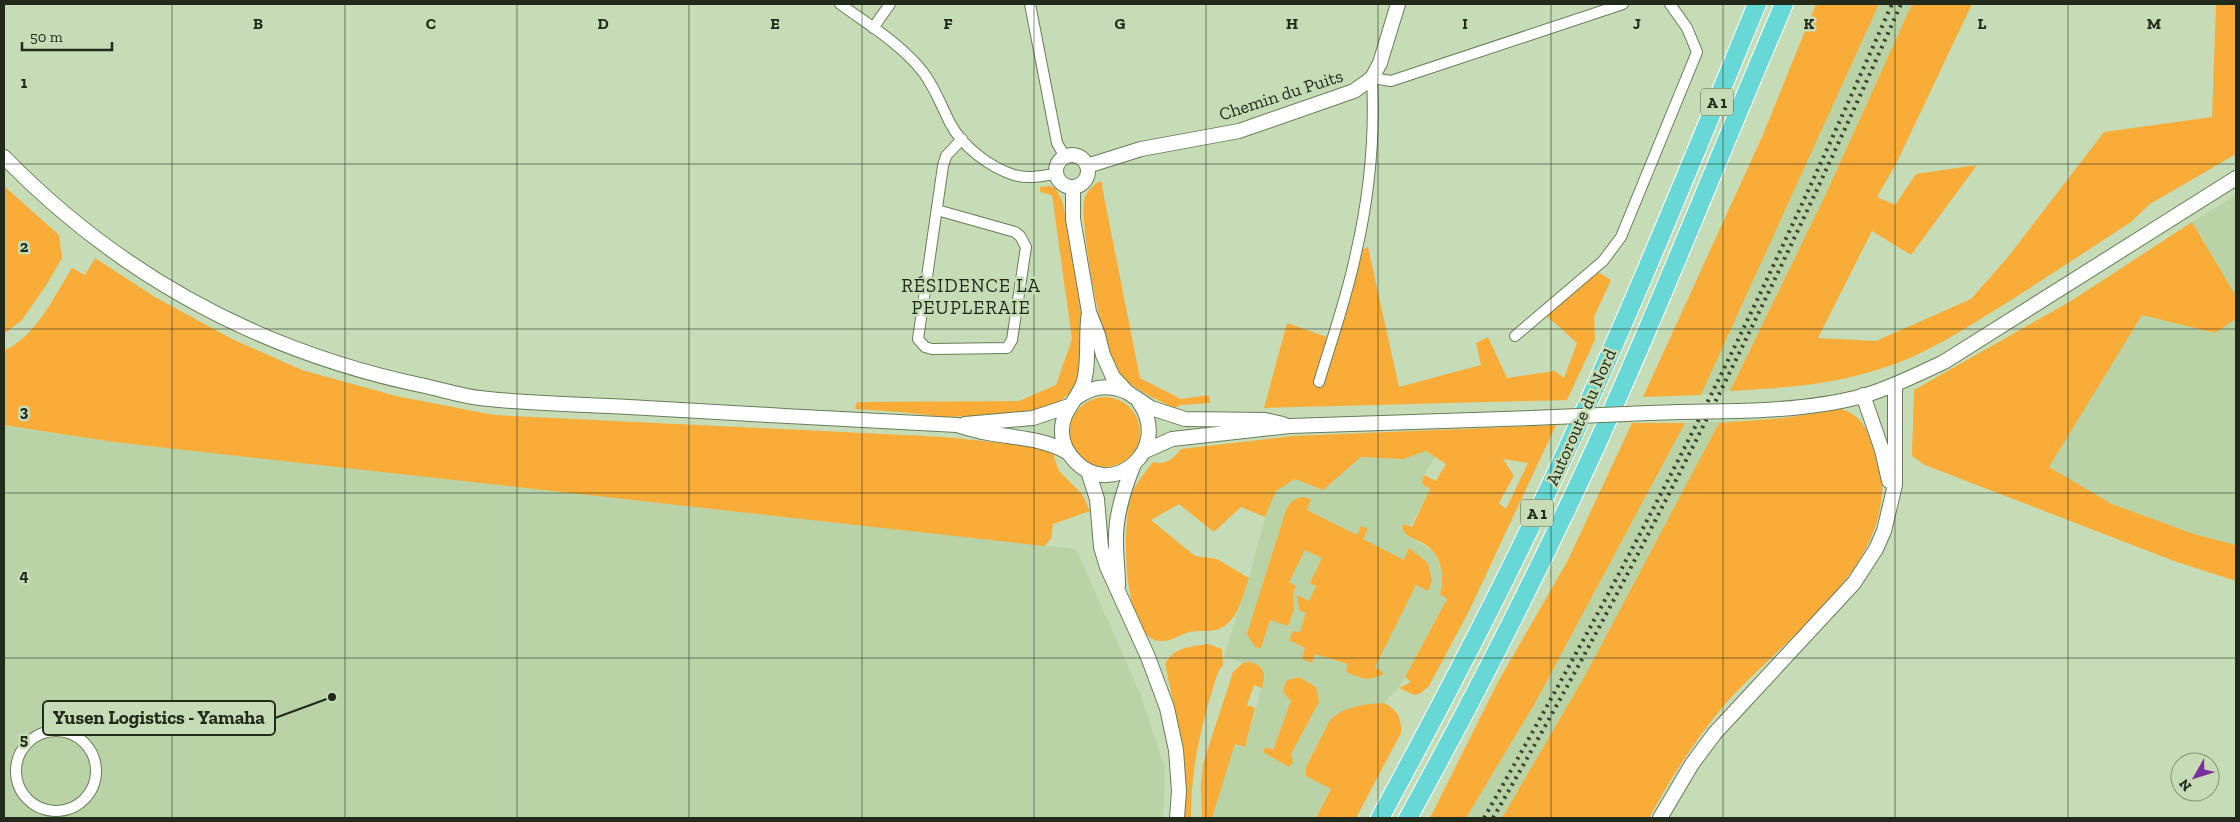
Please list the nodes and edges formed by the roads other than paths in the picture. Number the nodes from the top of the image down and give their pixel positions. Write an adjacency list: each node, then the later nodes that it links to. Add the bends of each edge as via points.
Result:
1 (840, 4): 10 (street)
2 (890, 4): 10 (street)
3 (1030, 4): 14 (street, via 1057,143)
4 (1398, 4): 11 (main road, via 1380,63)
5 (1623, 4): 11 (street, via 1391,81)
6 (1670, 4): 22 (street, via 1696,44 1697,52 1622,237 1603,261)
7 (1750, 4): 19 (highway)
8 (1757, 4): 19 (highway, Autoroute du Nord / A 1)
9 (1783, 5): 39 (highway, Autoroute du Nord / A 1, via 1578,484 1512,621)
10 (873, 28): 12 (street, via 902,50 923,72)
11 (1372, 78): 15 (main road, Chemin du Puits, via 1338,98 1239,131 1141,149); 23 (street, via 1374,110 1356,252)
12 (962, 139): 16 (street, via 986,160 1015,175); 20 (street, via 946,156)
13 (4, 157): 28 (main road, via 34,188 88,234 145,273 222,318 312,356 393,380 480,398)
14 (1065, 157): 15 (main road, via 1079,158); 16 (main road, via 1057,164)
15 (1087, 166): 18 (main road, via 1088,177)
16 (1056, 174): 18 (main road, via 1062,183)
17 (2236, 178): 24 (main road, via 1975,344)
18 (1074, 187): 21 (main road, via 1073,219)
19 (1675, 199): 38 (highway, Autoroute du Nord / A 1, via 1606,364 1534,520 1475,640)
20 (937, 210): 20 (street, via 918,339 932,350 1007,348 1012,340 1026,247 1024,242 1015,232)
21 (1089, 312): 25 (main road, via 1113,377); 27 (main road, via 1084,383)
22 (1515, 336)
23 (1319, 382)
24 (1895, 385): 26 (main road); 34 (main road, via 1895,485)
25 (1132, 396): 27 (main road, via 1119,388 1100,387 1083,393); 29 (main road, via 1159,412 1185,419 1265,420); 30 (main road, via 1145,411 1149,424)
26 (1863, 396): 29 (main road, bridge, via 1802,406 1738,411); 34 (main road, via 1882,450)
27 (1072, 402): 28 (main road, via 1033,418); 31 (main road, via 1062,424)
28 (957, 425): 31 (main road, via 1036,440)
29 (1290, 426): 30 (main road, via 1172,439)
30 (1145, 451): 32 (main road)
31 (1067, 452): 33 (main road)
32 (1134, 464): 33 (main road, via 1108,475); 35 (main road, via 1118,521)
33 (1088, 471): 35 (main road, via 1097,498 1101,547)
34 (1892, 495): 40 (main road, via 1884,531 1854,583 1715,733)
35 (1118, 590): 37 (main road, via 1167,708 1176,750)
36 (48, 815): 36 (street, via 78,805 92,789 96,777 96,766 86,744 73,734 61,731 42,733 26,743 18,756 16,768 20,790)
37 (1177, 818)
38 (1380, 818)
39 (1408, 818)
40 (1660, 818)

